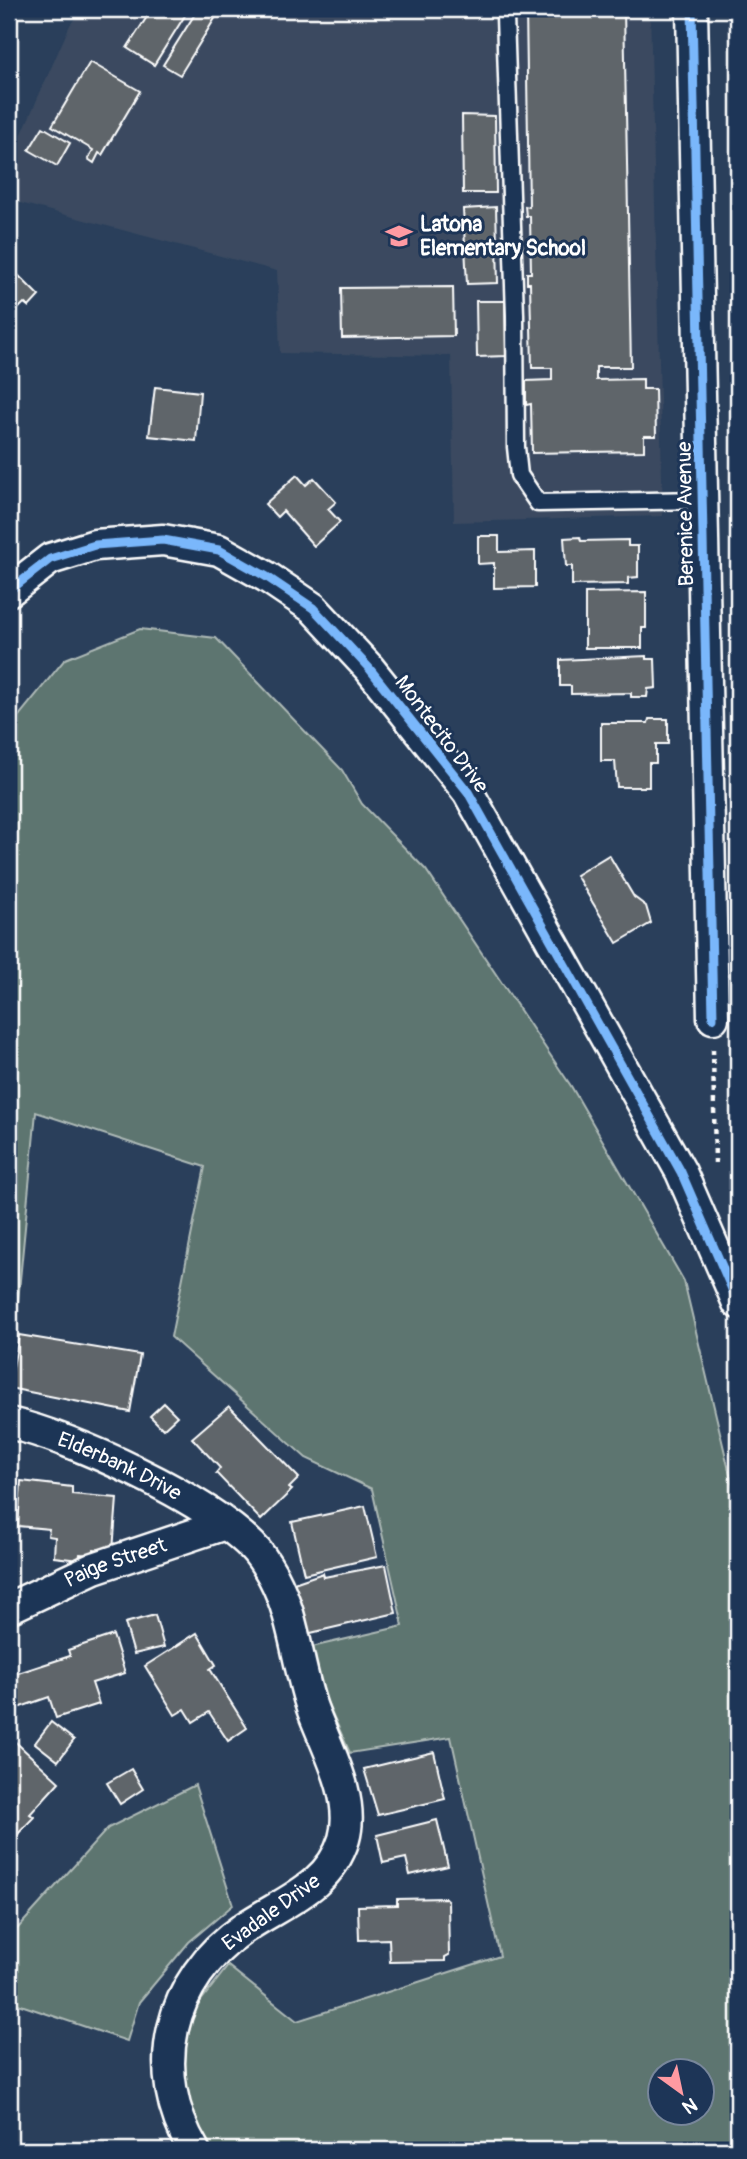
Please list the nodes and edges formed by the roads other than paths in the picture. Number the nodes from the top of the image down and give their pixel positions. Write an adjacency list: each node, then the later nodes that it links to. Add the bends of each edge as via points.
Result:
1 (508, 9): 3 (lane, via 519,475 538,503)
2 (692, 9): 3 (street, Berenice Avenue)
3 (703, 500): 5 (street, Berenice Avenue)
4 (9, 591): 6 (street, Montecito Drive, via 50,559 95,545 163,541 219,550 313,608 377,678 468,792 681,1172)
5 (713, 1018)
6 (738, 1303)
7 (9, 1423): 8 (street, Elderbank Drive, via 102,1457 165,1487)
8 (225, 1524): 9 (street, Paige Street, via 94,1568); 10 (street, Evadale Drive, via 254,1547 274,1577 287,1610 312,1707 333,1759 344,1803 344,1837 334,1863 311,1888 243,1929 188,1985 174,2020 168,2064 172,2101)
9 (9, 1608)
10 (194, 2150)

